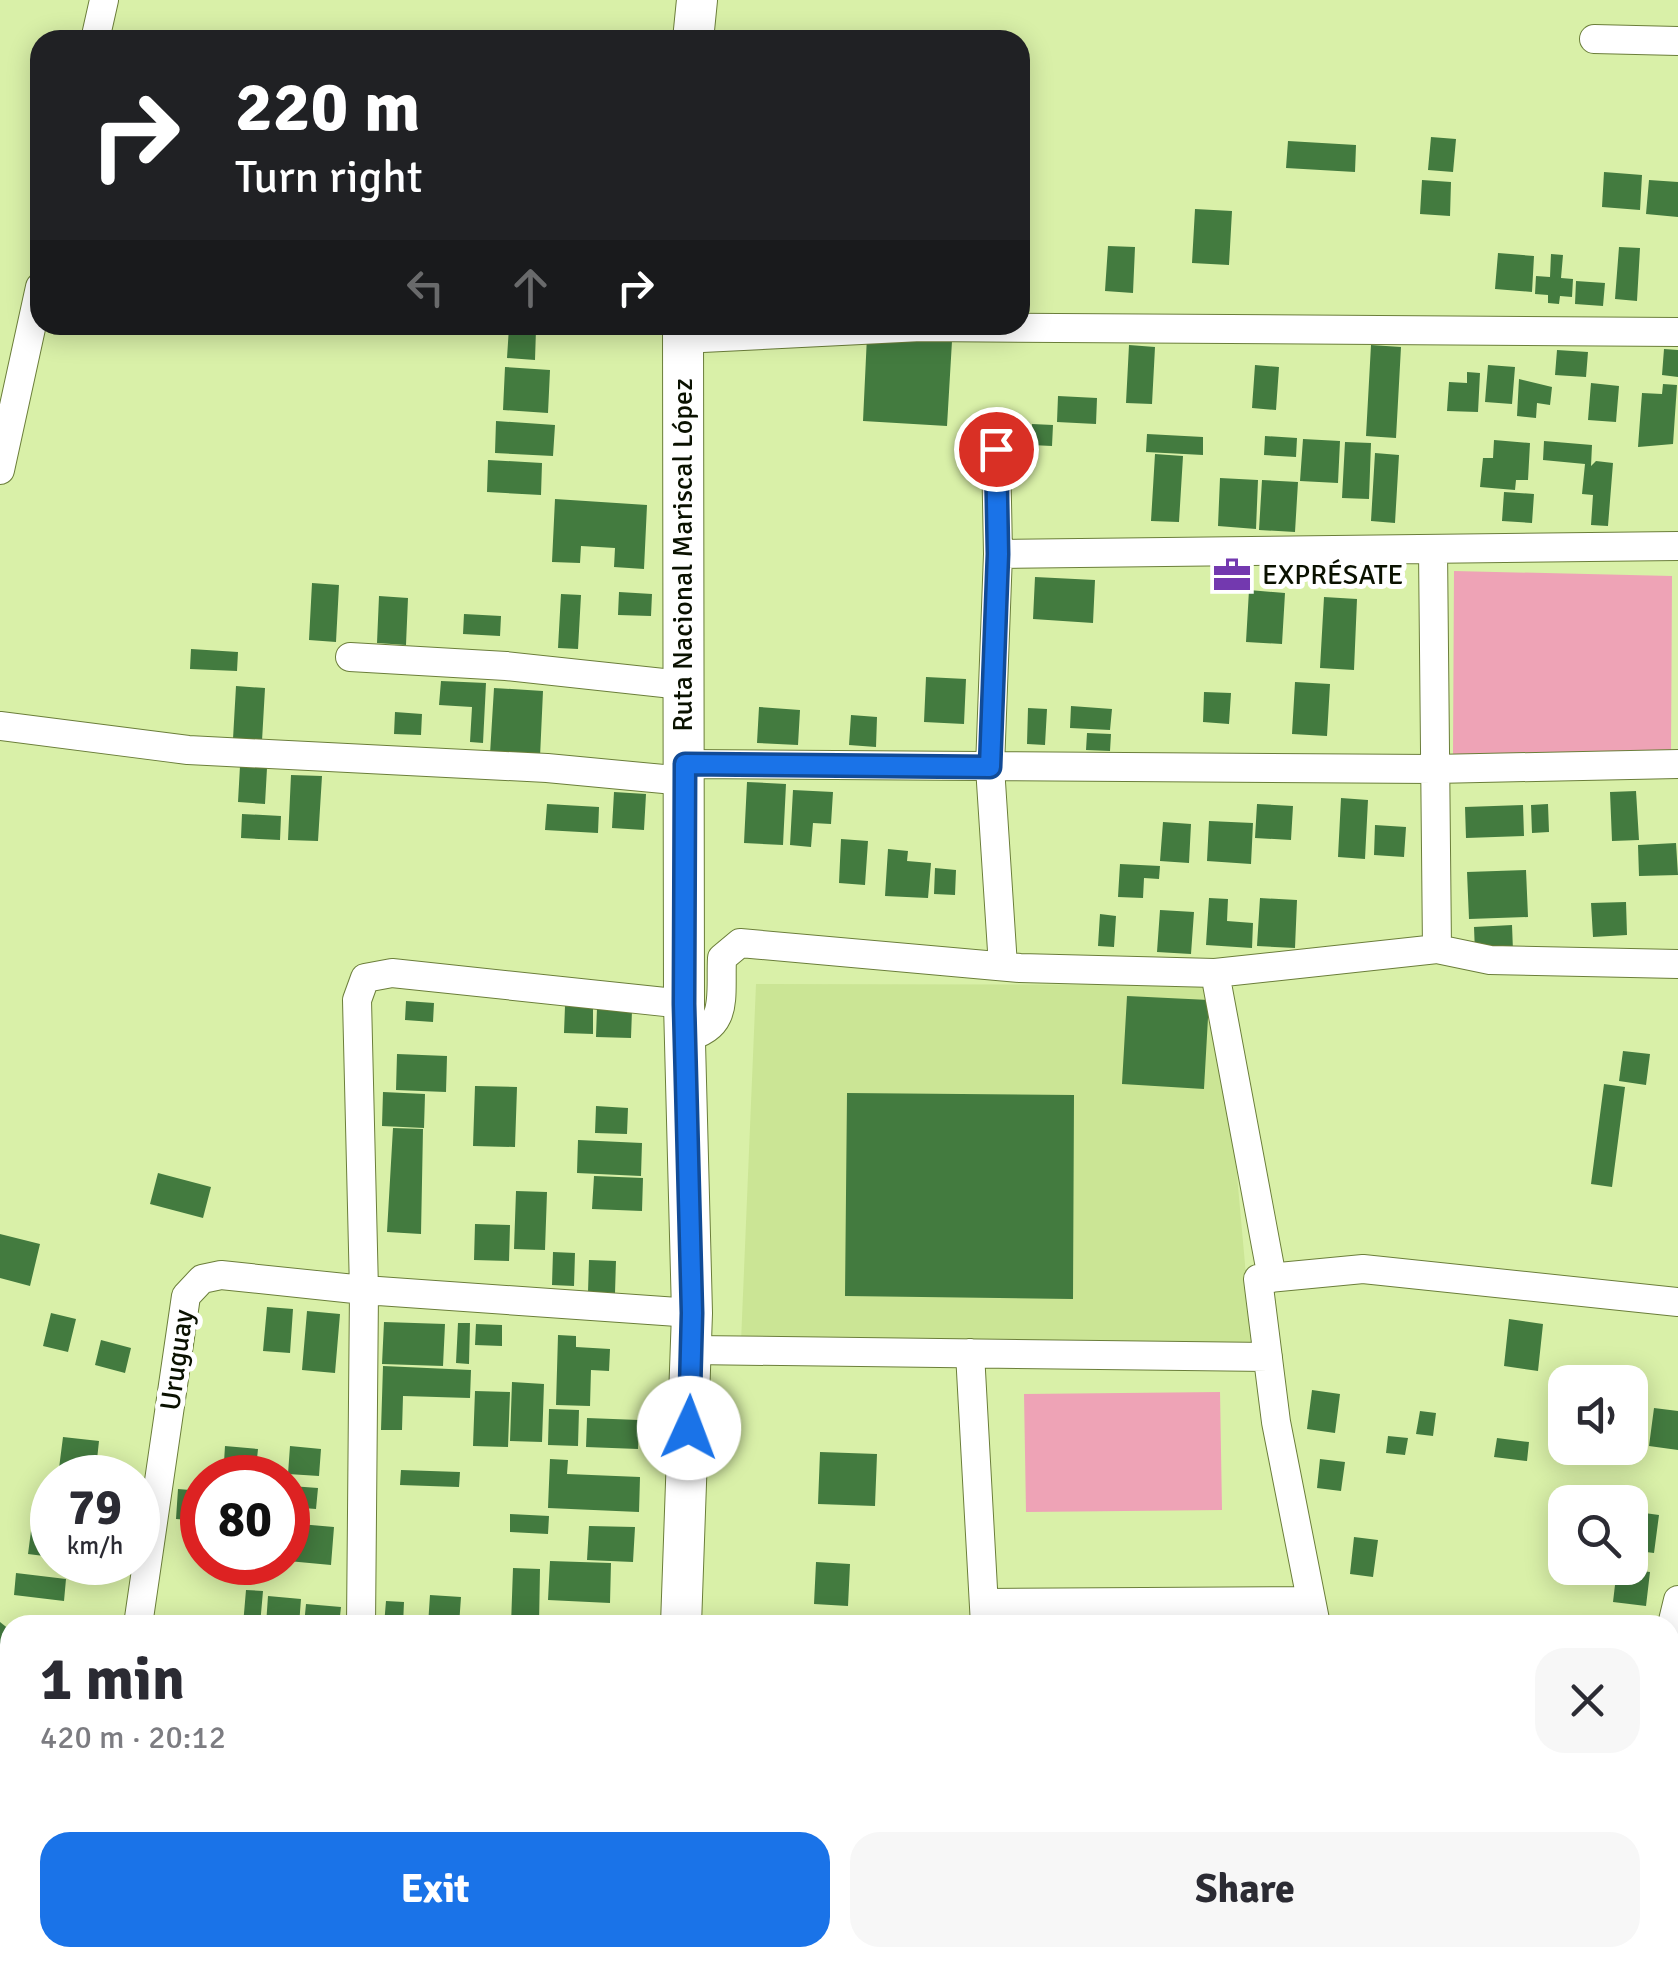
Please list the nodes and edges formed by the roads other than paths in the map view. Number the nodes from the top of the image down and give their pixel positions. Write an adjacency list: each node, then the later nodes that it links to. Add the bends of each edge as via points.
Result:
1 (104, 0): 3 (street)
2 (697, 0): 4 (highway)
3 (97, 30)
4 (694, 30)
5 (1594, 40): 6 (street)
6 (1678, 41)
7 (1030, 328): 8 (street)
8 (1678, 332)
9 (30, 333): 12 (street)
10 (682, 335): 17 (highway, Ruta Nacional Mariscal López)
11 (996, 449): 15 (street)
12 (0, 470)
13 (1678, 546): 14 (street)
14 (1433, 548): 15 (street); 21 (street)
15 (998, 554): 20 (street)
16 (350, 657): 17 (street)
17 (682, 685): 22 (highway, Ruta Nacional Mariscal López)
18 (0, 726): 22 (street, via 188,750)
19 (1678, 764): 21 (street)
20 (990, 767): 21 (street); 22 (street); 25 (street)
21 (1434, 769): 23 (street)
22 (685, 773): 27 (highway, Ruta Nacional Mariscal López)
23 (1437, 949): 24 (street, via 1490,960); 26 (street)
24 (1678, 964)
25 (1003, 966): 26 (street); 27 (street, via 740,943 722,958 719,1018 707,1033)
26 (1215, 973): 28 (street)
27 (684, 1021): 29 (street, via 392,973 365,978 357,1000); 31 (highway, Ruta Nacional Mariscal López)
28 (1272, 1278): 30 (street, via 1363,1269); 33 (street, via 1258,1280)
29 (364, 1290): 31 (street); 36 (street, Uruguay, via 222,1275 202,1279 186,1296); 37 (street)
30 (1678, 1302)
31 (692, 1331): 32 (street); 38 (highway, Ruta Nacional Mariscal López)
32 (970, 1353): 33 (street); 35 (street)
33 (1268, 1357): 34 (street)
34 (1313, 1613): 35 (street)
35 (985, 1614)
36 (139, 1615)
37 (361, 1615)
38 (682, 1615)

